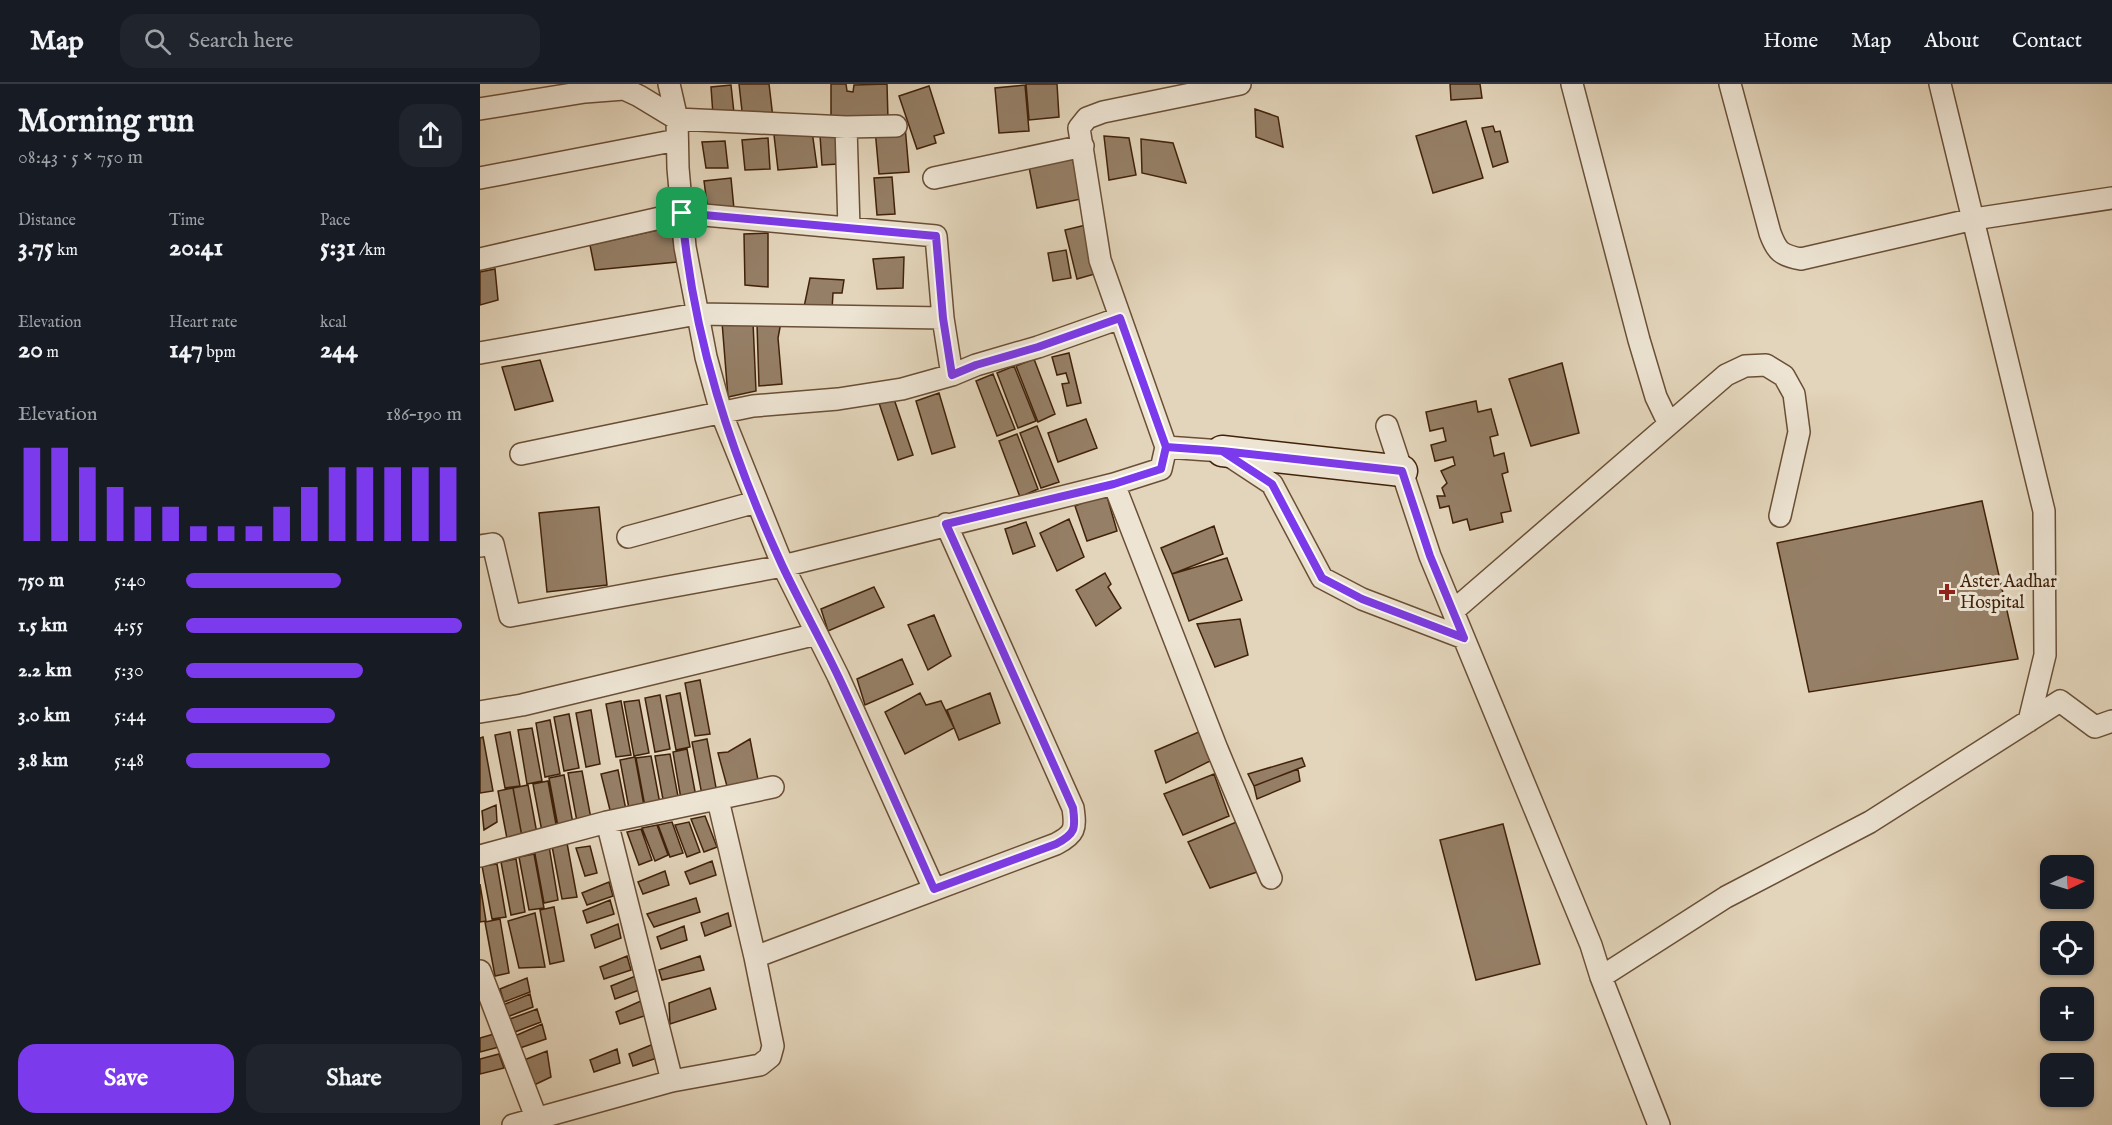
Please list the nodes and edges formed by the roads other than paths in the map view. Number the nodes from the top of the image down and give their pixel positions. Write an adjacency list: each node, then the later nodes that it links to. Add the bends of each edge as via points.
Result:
1 (669, 84): 7 (street)
2 (1240, 84): 11 (street, via 1087,118 1079,128)
3 (1572, 84): 25 (street, via 1642,350)
4 (1730, 84): 16 (street, via 1770,234 1775,248 1786,256 1801,259)
5 (1940, 84): 16 (street)
6 (480, 109): 7 (street, via 624,89)
7 (677, 119): 9 (street); 10 (street)
8 (896, 126): 9 (street)
9 (846, 127): 17 (street)
10 (677, 140): 12 (street); 15 (street)
11 (1083, 146): 13 (street); 21 (street, via 1100,260)
12 (480, 178)
13 (934, 178)
14 (2112, 198): 16 (street)
15 (682, 213): 17 (street); 18 (street); 19 (street)
16 (1974, 219): 42 (street, via 2044,511 2045,655)
17 (849, 228): 20 (street, via 936,236)
18 (480, 259)
19 (697, 314): 20 (street); 22 (street); 24 (street)
20 (943, 318): 23 (street)
21 (1120, 318): 23 (street); 27 (street)
22 (480, 353)
23 (952, 375): 24 (street, via 902,389)
24 (721, 412): 29 (street); 32 (street)
25 (1669, 424): 33 (street, via 1726,375 1745,366 1766,365 1784,376 1794,394 1799,432); 38 (street)
26 (1387, 426): 30 (street)
27 (1166, 447): 28 (street); 31 (street, via 1161,469)
28 (1222, 451): 30 (main road); 40 (street, via 1272,484 1322,578 1362,599)
29 (521, 454)
30 (1402, 471): 38 (street)
31 (1114, 484): 34 (street); 48 (street, via 1216,749)
32 (756, 502): 35 (street); 37 (street)
33 (1780, 516)
34 (946, 524): 37 (street); 49 (street, via 1075,820 1074,832 1056,844)
35 (628, 537)
36 (480, 546): 37 (street, via 493,544 510,616)
37 (783, 566): 39 (street)
38 (1453, 610): 40 (street)
39 (817, 634): 41 (street, via 554,698); 49 (street)
40 (1464, 638): 52 (street)
41 (480, 712)
42 (2029, 721): 43 (street, via 2060,701 2095,727); 52 (street, via 1870,822 1726,897)
43 (2112, 721)
44 (773, 787): 45 (street)
45 (718, 800): 46 (street); 50 (street)
46 (607, 822): 47 (street); 53 (street)
47 (480, 856)
48 (1271, 878)
49 (934, 889): 50 (street)
50 (755, 957): 53 (street, via 771,1032 770,1057 760,1065)
51 (480, 971): 54 (street)
52 (1601, 977): 56 (street)
53 (672, 1081): 54 (street)
54 (538, 1121): 55 (street)
55 (513, 1125)
56 (1659, 1125)

